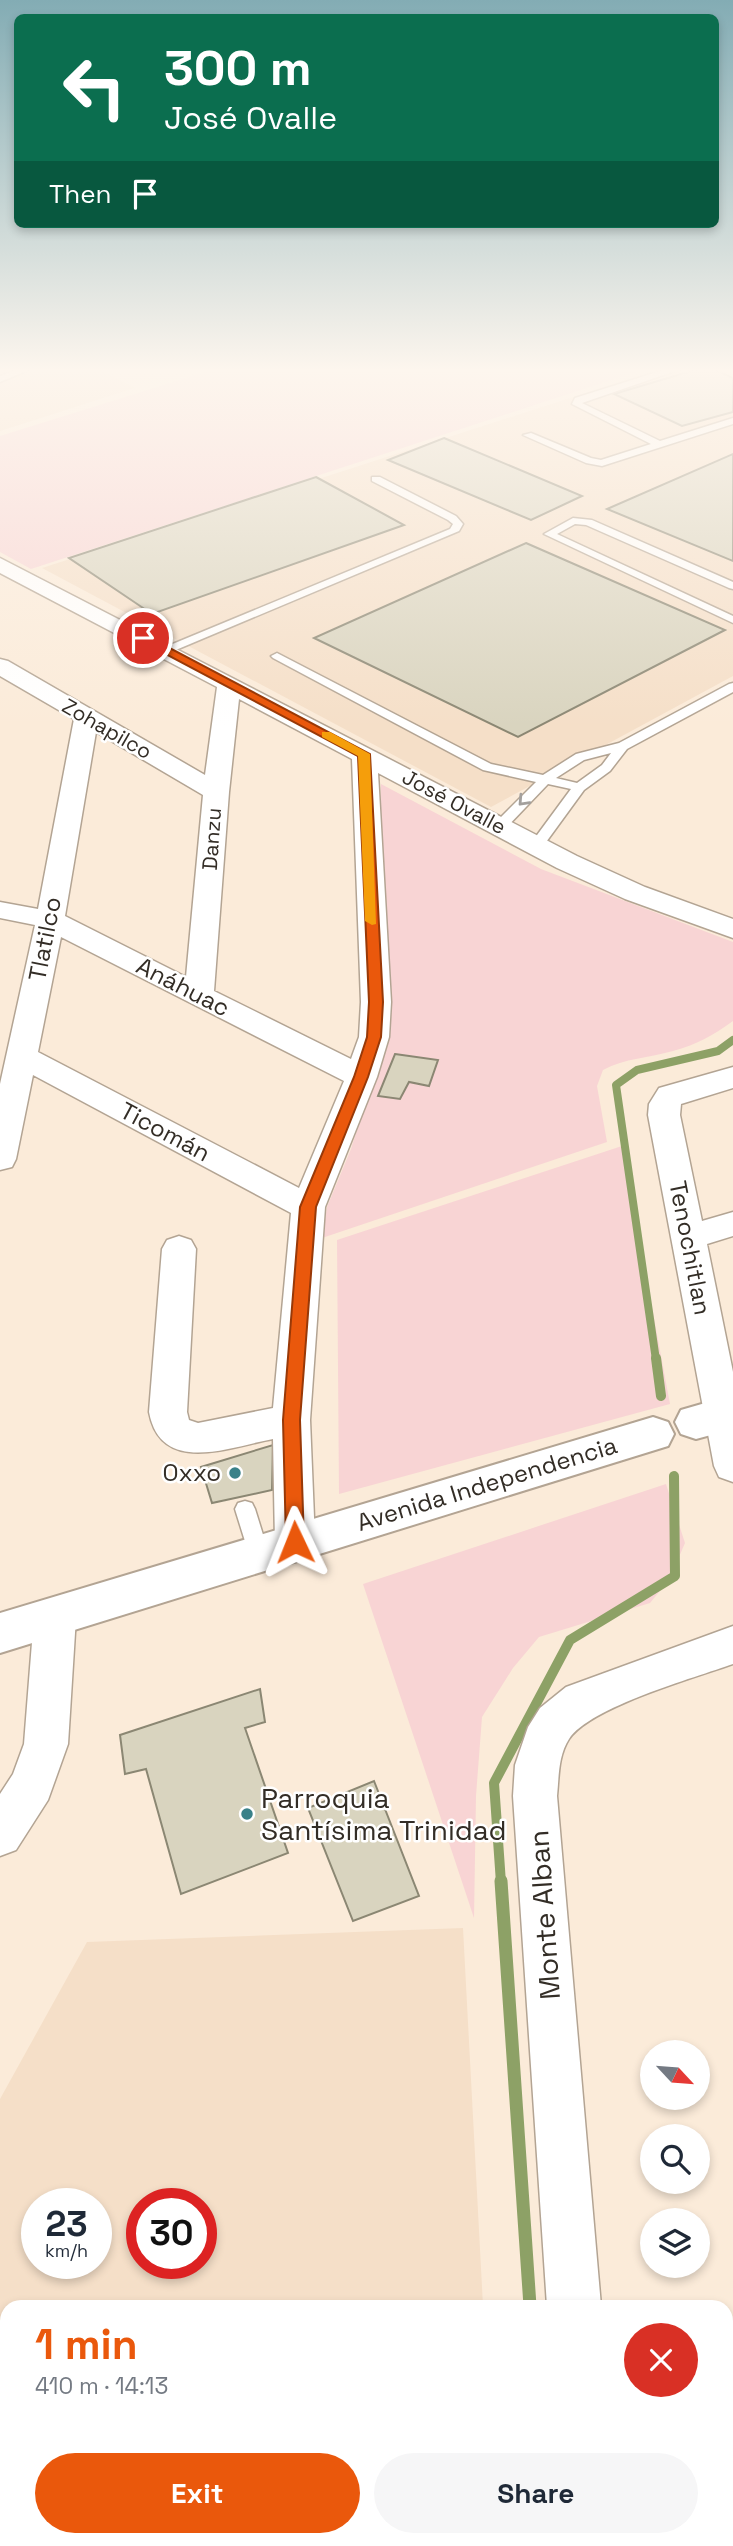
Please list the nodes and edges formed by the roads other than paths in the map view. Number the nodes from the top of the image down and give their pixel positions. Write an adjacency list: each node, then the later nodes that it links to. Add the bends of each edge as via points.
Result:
1 (393, 488): 5 (lane, via 452,518 458,524 454,531)
2 (0, 564): 5 (street, José Ovalle)
3 (733, 586): 4 (lane, via 583,521 549,534)
4 (733, 620)
5 (167, 650): 8 (street, José Ovalle)
6 (277, 656): 13 (lane, via 487,767)
7 (0, 666): 10 (street, Zohapilco)
8 (229, 684): 12 (street, José Ovalle); 15 (street, Danzu)
9 (733, 687): 11 (lane)
10 (86, 718): 15 (street, Zohapilco); 19 (street, Tlatilco)
11 (623, 746): 13 (lane, via 580,757); 14 (lane, via 606,768)
12 (364, 754): 16 (street, José Ovalle); 23 (street, via 376,1002 374,1037)
13 (547, 778): 14 (lane); 16 (lane, one-way to 16)
14 (579, 786): 17 (lane)
15 (216, 792): 21 (street, Danzu)
16 (500, 826): 17 (street, José Ovalle)
17 (536, 846): 20 (street, José Ovalle, via 635,893)
18 (0, 910): 19 (street, Anáhuac)
19 (50, 920): 21 (street, Anáhuac); 22 (street, Tlatilco)
20 (733, 929)
21 (199, 995): 23 (street, Anáhuac)
22 (21, 1056): 25 (street, Tlatilco); 26 (street, Ticomán)
23 (361, 1077): 26 (street)
24 (733, 1077): 28 (street, Tenochitlan, via 670,1096 665,1104)
25 (0, 1159)
26 (308, 1207): 31 (street)
27 (733, 1224): 28 (street)
28 (688, 1237): 30 (street, Tenochitlan)
29 (179, 1249): 31 (street, via 168,1412 175,1433 198,1438)
30 (717, 1416): 32 (street, Avenida Independencia); 33 (street, Tenochitlan)
31 (291, 1420): 35 (street)
32 (653, 1434): 35 (street, Avenida Independencia)
33 (733, 1466)
34 (244, 1509): 35 (lane)
35 (277, 1548): 36 (street, Avenida Independencia)
36 (55, 1617): 37 (street, Avenida Independencia); 39 (street, via 46,1744 32,1785)
37 (0, 1633)
38 (733, 1645): 40 (street, Monte Alban, via 580,1701 555,1722 537,1765 535,1796)
39 (0, 1834)
40 (574, 2300)

